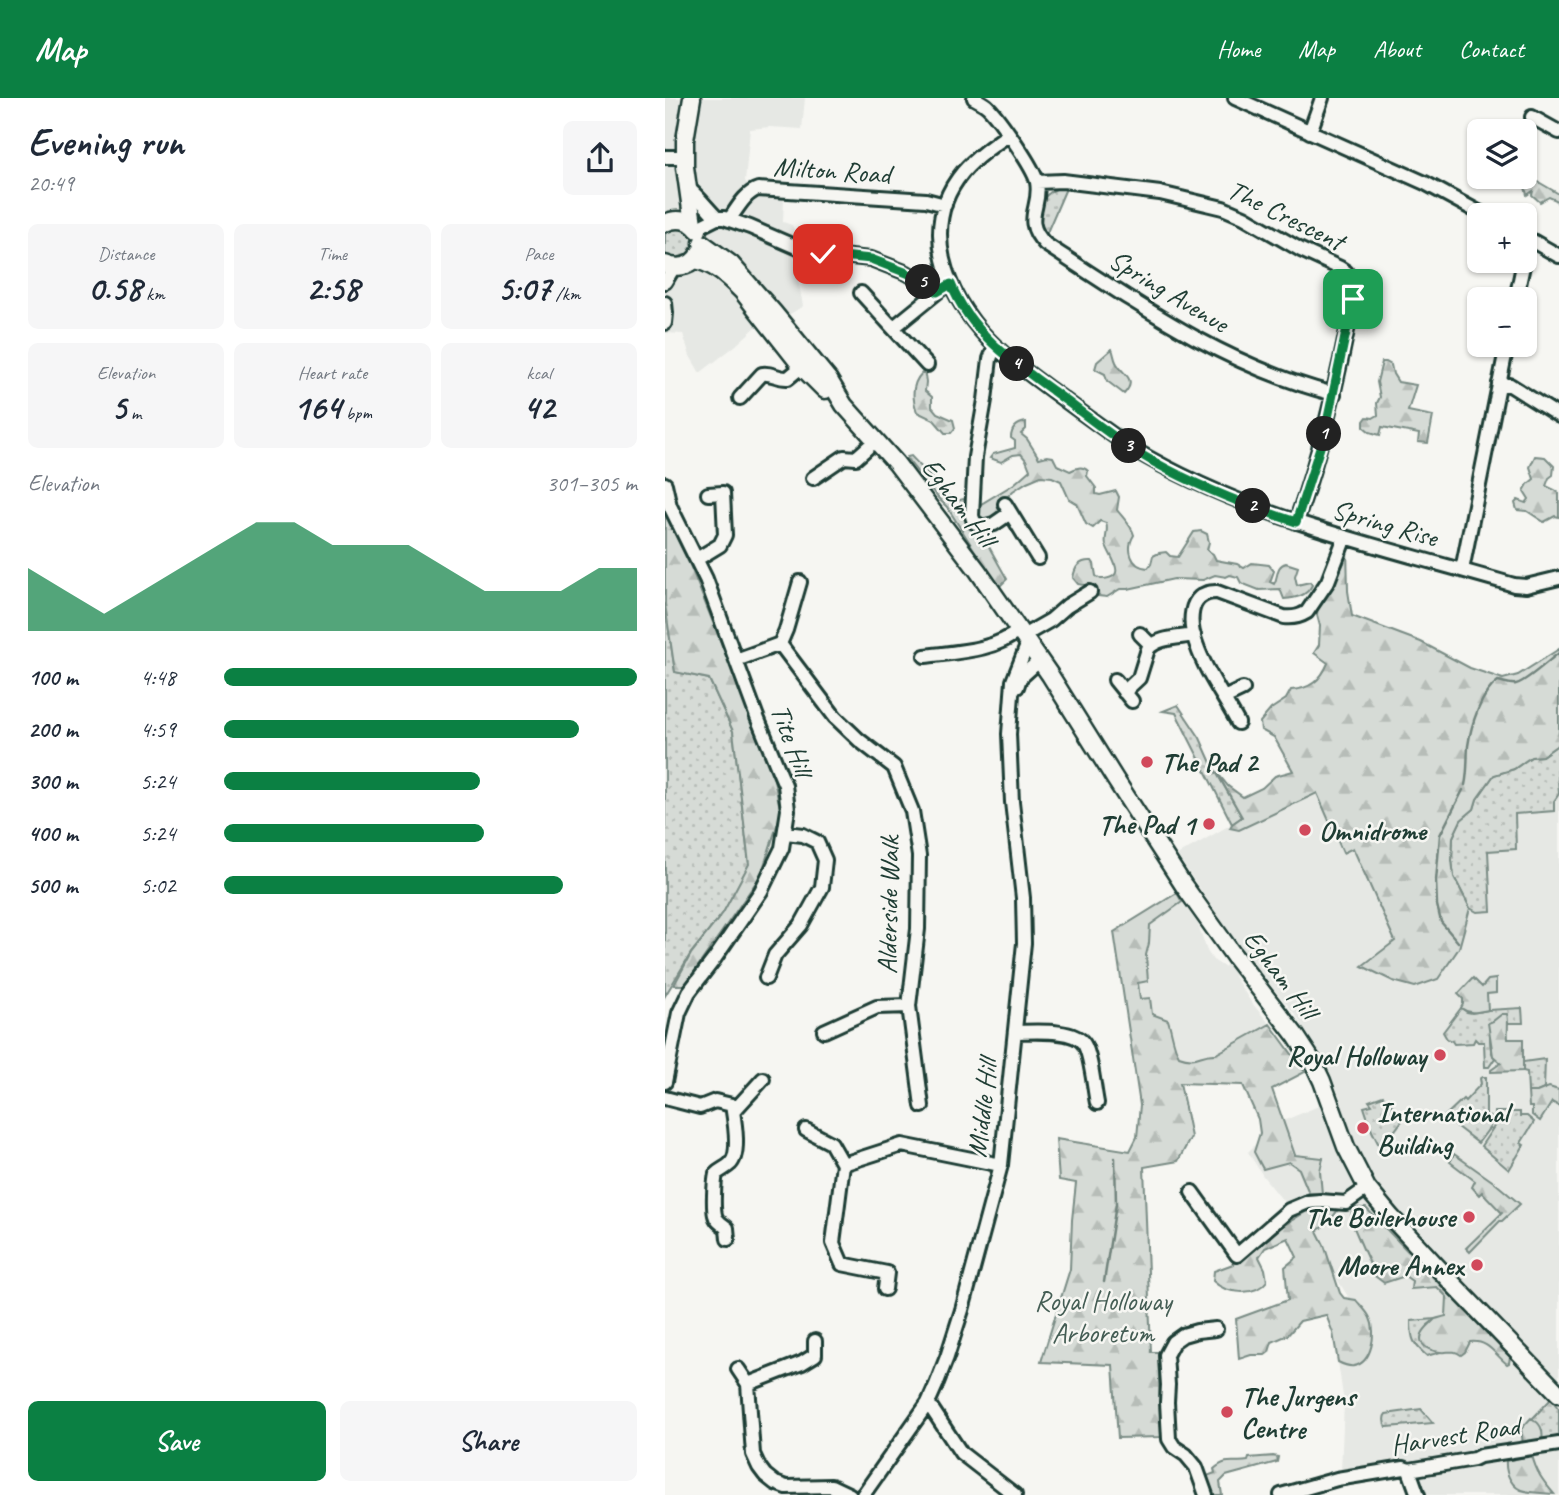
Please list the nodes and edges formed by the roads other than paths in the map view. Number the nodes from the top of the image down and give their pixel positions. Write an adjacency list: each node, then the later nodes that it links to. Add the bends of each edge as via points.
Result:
1 (692, 98): 11 (main road)
2 (974, 98): 5 (street)
3 (1235, 98): 7 (street)
4 (1322, 98): 7 (street)
5 (993, 103): 9 (street)
6 (1532, 117): 8 (street)
7 (1310, 132): 15 (street)
8 (1559, 132)
9 (1008, 135): 12 (street); 14 (street, Spring Rise, via 968,166)
10 (665, 157): 11 (street)
11 (685, 157): 13 (main road)
12 (1037, 182): 35 (street, Spring Avenue, via 1033,220 1045,244 1203,342); 35 (street, The Crescent, via 1160,193 1223,208 1346,272 1353,284 1353,299)
13 (688, 188): 16 (street); 17 (main road); 18 (main road)
14 (945, 205): 16 (street, Milton Road, via 758,189); 24 (street, Spring Rise, via 939,241)
15 (1467, 206)
16 (724, 220): 18 (street, via 708,221); 25 (street, via 810,253 871,259 907,273)
17 (669, 221): 18 (main road, via 682,220)
18 (698, 233): 21 (main road, via 700,253); 32 (main road, Egham Hill, via 773,313)
19 (1537, 243): 20 (street)
20 (1559, 256)
21 (695, 260): 22 (main road, via 685,266); 32 (main road, Egham Hill, via 715,268 742,291)
22 (670, 265): 23 (street)
23 (665, 282)
24 (951, 284): 25 (street); 30 (street, Spring Rise)
25 (937, 292): 29 (street)
26 (861, 293): 29 (street)
27 (665, 303): 28 (street)
28 (665, 323)
29 (893, 328): 33 (street)
30 (995, 346): 42 (street, Spring Rise, via 1154,462 1208,489); 44 (street, via 977,444 972,519 989,527 1007,509)
31 (1504, 357): 34 (street)
32 (806, 363): 36 (street, via 785,379 762,374); 38 (main road, Egham Hill, via 829,380 844,405)
33 (927, 365)
34 (1499, 383): 37 (street, via 1510,385); 46 (street)
35 (1334, 394): 42 (street, The Crescent)
36 (740, 398)
37 (1559, 416)
38 (876, 440): 39 (street, via 856,458 844,457); 52 (main road, Egham Hill)
39 (813, 478)
40 (665, 484): 45 (street, Tite Hill, via 674,517)
41 (708, 494): 45 (street, via 722,490 725,535 720,545)
42 (1296, 522): 43 (street, Spring Rise)
43 (1345, 537): 46 (street, Spring Rise); 51 (street, via 1328,581 1307,612 1284,617 1222,593 1207,592 1194,604)
44 (1038, 558)
45 (697, 559): 56 (street, Tite Hill)
46 (1462, 570): 47 (street, Spring Rise, via 1521,587)
47 (1559, 578)
48 (800, 582): 53 (street)
49 (1090, 592): 52 (street)
50 (1140, 634): 54 (street)
51 (1194, 635): 54 (street); 61 (street)
52 (1024, 637): 55 (street, via 1014,635 992,646); 57 (main road, Egham Hill); 60 (street, Middle Hill)
53 (780, 644): 56 (street); 65 (street, Alderside Walk, via 835,717 894,767 912,811 919,856)
54 (1151, 645): 58 (street, via 1128,696)
55 (925, 656)
56 (736, 660): 63 (street, Tite Hill, via 785,785)
57 (1040, 660): 60 (street, Middle Hill, via 1020,678); 77 (main road, Egham Hill, via 1184,886 1313,1062 1350,1158)
58 (1115, 680)
59 (1243, 689): 61 (street)
60 (1012, 697): 67 (street, Middle Hill, via 1010,775 1024,923)
61 (1224, 698): 62 (street)
62 (1238, 723)
63 (786, 833): 64 (street, via 817,842 825,860 822,887 801,925 775,956); 69 (street, Tite Hill, via 761,891 678,1013)
64 (766, 978)
65 (909, 1006): 66 (street, Alderside Walk, via 877,1007); 72 (street, Alderside Walk)
66 (824, 1031)
67 (1015, 1032): 71 (street, via 1079,1038 1089,1057); 76 (street, Middle Hill)
68 (763, 1079): 73 (street)
69 (665, 1082)
70 (665, 1098): 73 (street, via 700,1107 720,1101 731,1105)
71 (1097, 1103)
72 (922, 1106)
73 (733, 1112): 79 (street, via 736,1155 716,1174 714,1187 715,1216 727,1228)
74 (806, 1130): 75 (street, via 831,1143)
75 (843, 1164): 76 (street, via 902,1145); 80 (street, via 833,1243 842,1264 887,1273)
76 (1001, 1165): 86 (street, Middle Hill, via 962,1310)
77 (1367, 1188): 78 (street, via 1346,1203 1308,1202 1289,1210 1237,1255); 85 (main road, Egham Hill)
78 (1192, 1192)
79 (728, 1239)
80 (885, 1289)
81 (1216, 1329): 92 (street, via 1184,1335 1166,1355 1168,1439 1196,1467)
82 (816, 1353): 84 (street)
83 (738, 1368): 84 (street)
84 (748, 1384): 89 (street, via 753,1454 765,1475 786,1487 831,1486)
85 (1559, 1394)
86 (928, 1403): 90 (street, Middle Hill); 91 (street, via 961,1453)
87 (1558, 1444): 88 (street, Harvest Road)
88 (1409, 1470): 93 (street, Harvest Road, via 1338,1479); 94 (street)
89 (851, 1495)
90 (863, 1495)
91 (1014, 1495)
92 (1206, 1495)
93 (1281, 1495)
94 (1418, 1495)

